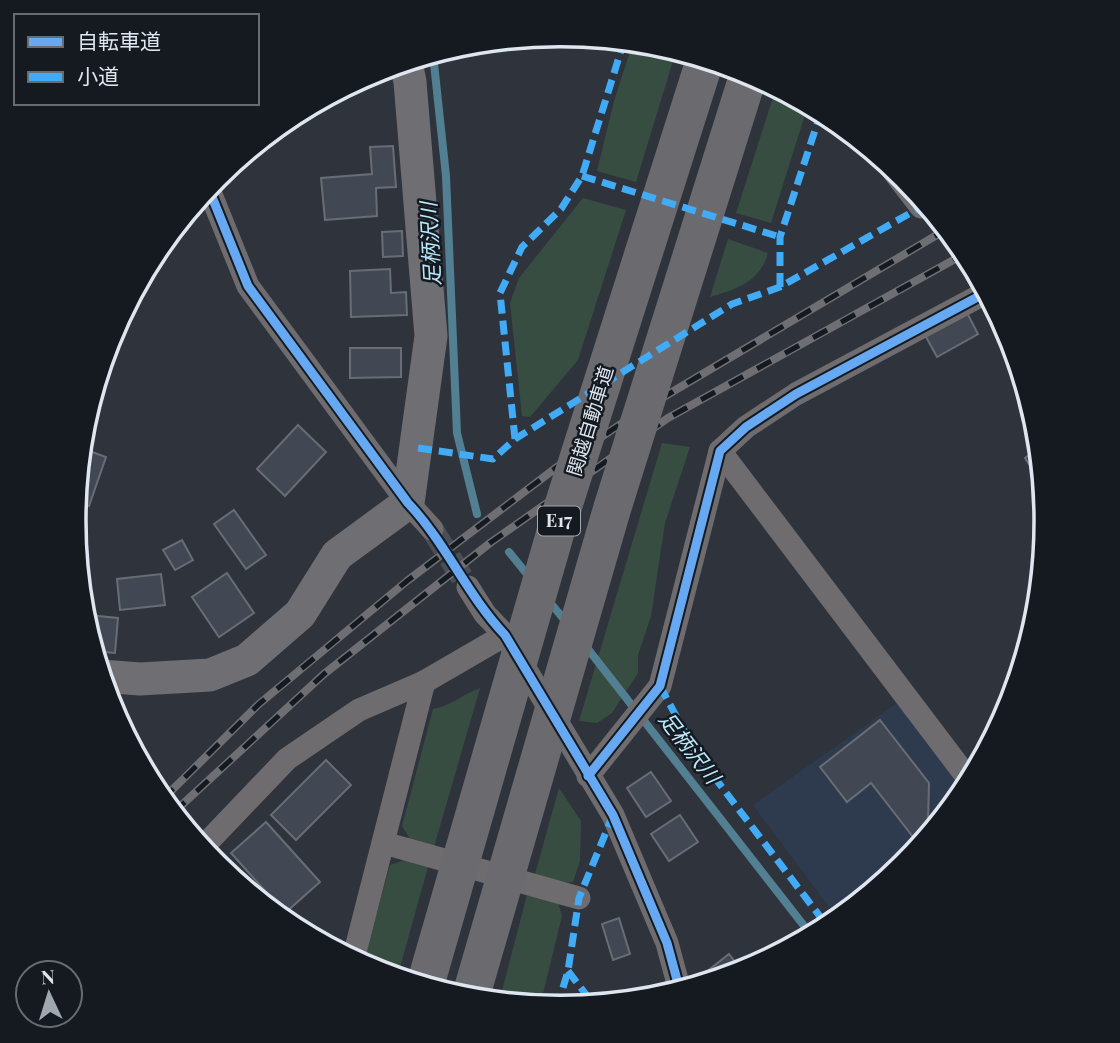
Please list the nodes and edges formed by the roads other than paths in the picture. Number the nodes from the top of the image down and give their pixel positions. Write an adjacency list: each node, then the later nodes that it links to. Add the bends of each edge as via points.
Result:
1 (702, 69): 19 (highway, 関越自動車道 / E17, bridge, via 554,540)
2 (408, 72): 7 (main road, via 431,336)
3 (744, 85): 21 (highway, E17, bridge, via 604,535)
4 (213, 199): 7 (street, via 248,286)
5 (977, 297): 6 (street, via 796,394 746,427)
6 (720, 451): 13 (street); 14 (street, via 660,686)
7 (408, 503): 8 (street); 11 (main road, via 337,555 300,614 247,660 210,675)
8 (432, 529)
9 (468, 587): 10 (street)
10 (505, 635): 12 (street); 14 (street)
11 (112, 677)
12 (424, 682): 15 (street, via 359,709 287,759); 16 (street)
13 (963, 772)
14 (588, 776): 20 (street, via 613,815 667,943)
15 (209, 840)
16 (384, 843): 17 (street); 18 (street)
17 (579, 898)
18 (356, 950)
19 (428, 977)
20 (677, 981)
21 (473, 988)

